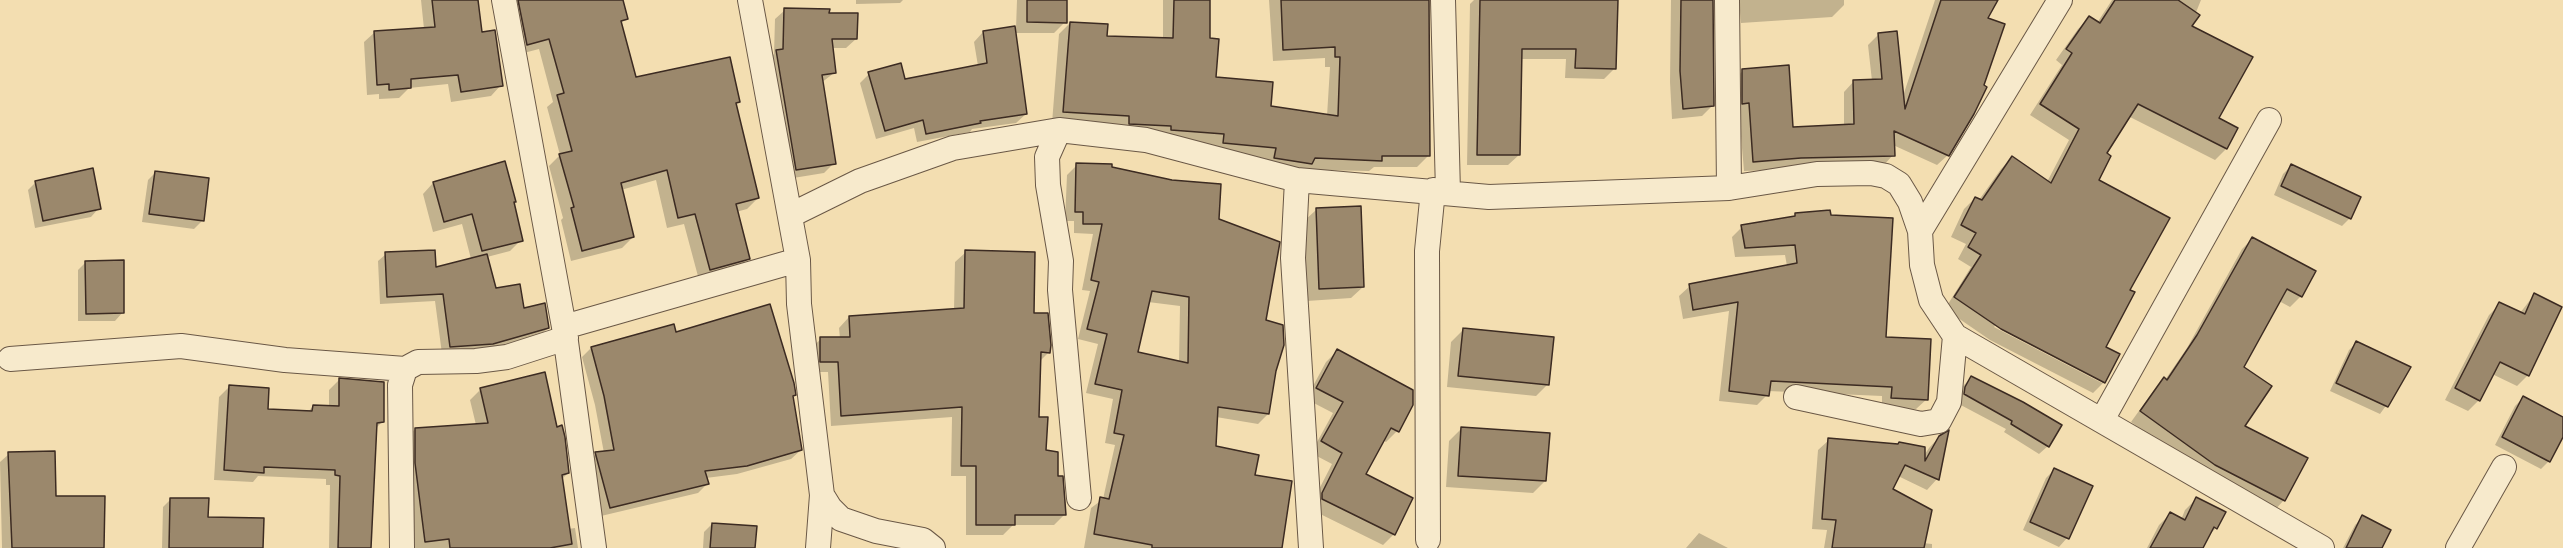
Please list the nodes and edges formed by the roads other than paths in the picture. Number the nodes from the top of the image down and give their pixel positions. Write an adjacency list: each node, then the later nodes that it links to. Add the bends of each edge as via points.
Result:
1 (504, 0): 14 (street)
2 (750, 0): 11 (street)
3 (1443, 0): 10 (street)
4 (1727, 0): 9 (street)
5 (2060, 0): 12 (street)
6 (2269, 120): 19 (street)
7 (1059, 130): 8 (street, via 1146,140); 11 (street, via 953,148 860,181); 22 (street, via 1047,158 1048,185 1060,261)
8 (1297, 180): 10 (street); 28 (street, via 1293,258)
9 (1729, 188): 10 (street, via 1489,197); 12 (street, via 1817,174 1886,176 1899,184)
10 (1440, 191): 23 (street, via 1427,251)
11 (792, 215): 13 (street)
12 (1920, 231): 15 (street, via 1922,265 1931,300)
13 (798, 260): 14 (street); 21 (street, via 799,304)
14 (565, 333): 17 (street, via 507,357 418,362); 25 (street)
15 (1955, 336): 18 (street, via 1949,402 1939,421 1921,424); 19 (street)
16 (10, 358): 17 (street, via 181,346 285,360)
17 (405, 369): 24 (street, via 400,385)
18 (1796, 397)
19 (2102, 420): 29 (street)
20 (2504, 467): 30 (street)
21 (822, 495): 26 (street); 27 (street, via 841,519 922,540)
22 (1078, 498)
23 (1428, 540)
24 (402, 548)
25 (594, 548)
26 (818, 548)
27 (933, 548)
28 (1311, 548)
29 (2322, 548)
30 (2458, 548)

